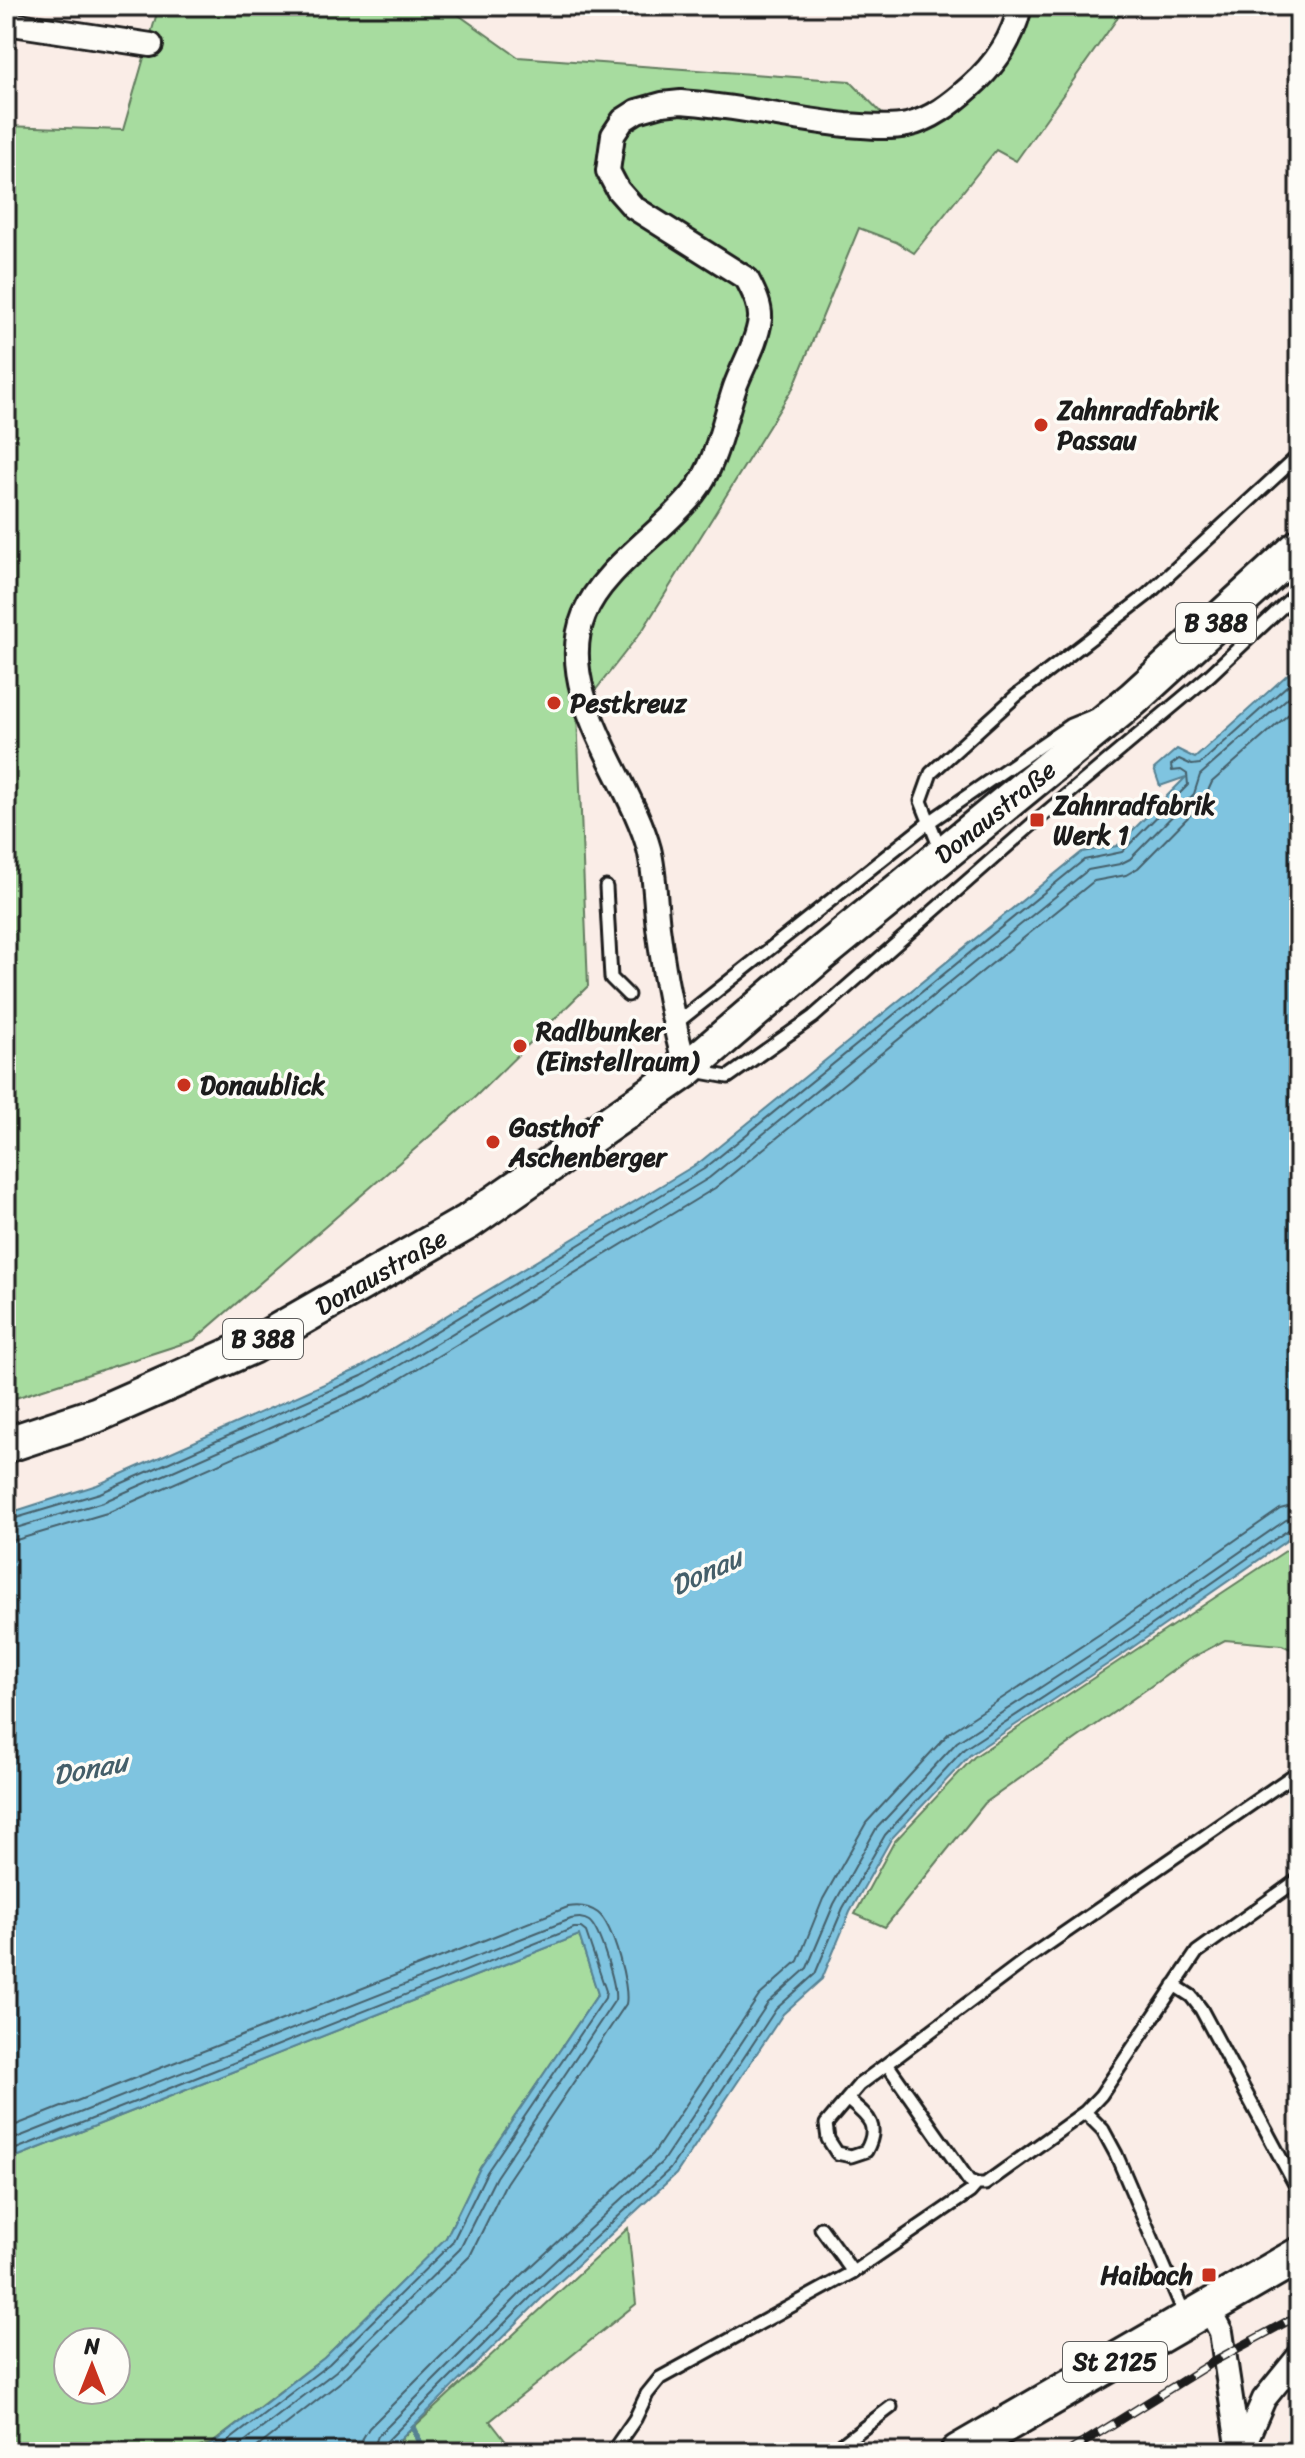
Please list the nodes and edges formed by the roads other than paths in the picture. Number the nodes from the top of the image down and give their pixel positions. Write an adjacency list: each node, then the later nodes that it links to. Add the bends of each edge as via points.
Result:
1 (1020, 6): 12 (street, via 1004,50 986,73 932,116 905,125 806,121 681,102 637,111 613,135 608,171 618,190 633,207 747,279 760,316 709,468 694,492 599,589 583,615 578,640 578,671 587,704 649,850)
2 (6, 23): 3 (street)
3 (151, 45)
4 (1299, 455): 8 (lane, via 1147,595 1016,696 931,773 921,801)
5 (1299, 547): 7 (main road, Donaustraße / B 388)
6 (1299, 591): 13 (lane, Donaustraße / B 388, via 1210,675 813,1017 728,1077)
7 (1133, 699): 8 (lane, via 1070,725); 9 (main road, Donaustraße / B 388)
8 (928, 823): 9 (lane); 12 (lane)
9 (942, 855): 13 (main road, Donaustraße / B 388)
10 (606, 887): 11 (lane, via 611,978)
11 (628, 995)
12 (674, 1025): 13 (street)
13 (686, 1070): 14 (main road, Donaustraße / B 388, via 468,1222 252,1346 96,1415)
14 (6, 1445)
15 (1299, 1781): 18 (lane, via 1295,1774 1028,1958)
16 (1299, 1879): 17 (lane, via 1197,1952)
17 (1174, 1985): 20 (lane); 22 (lane, via 1201,2009)
18 (887, 2064): 19 (lane); 21 (lane, via 969,2181)
19 (847, 2099): 19 (lane, via 872,2124 873,2139 866,2151 851,2156 837,2153 826,2124)
20 (1085, 2112): 21 (lane, via 985,2184); 26 (lane, via 1103,2130)
21 (977, 2184): 25 (lane)
22 (1299, 2192)
23 (821, 2228): 25 (lane)
24 (1299, 2255): 26 (main road, St 2125)
25 (853, 2272): 29 (lane, via 660,2378)
26 (1198, 2313): 31 (main road, St 2125); 32 (street, via 1221,2332)
27 (1299, 2356): 32 (street, via 1264,2399)
28 (891, 2407): 30 (lane)
29 (612, 2452)
30 (832, 2452)
31 (958, 2452)
32 (1240, 2452)

